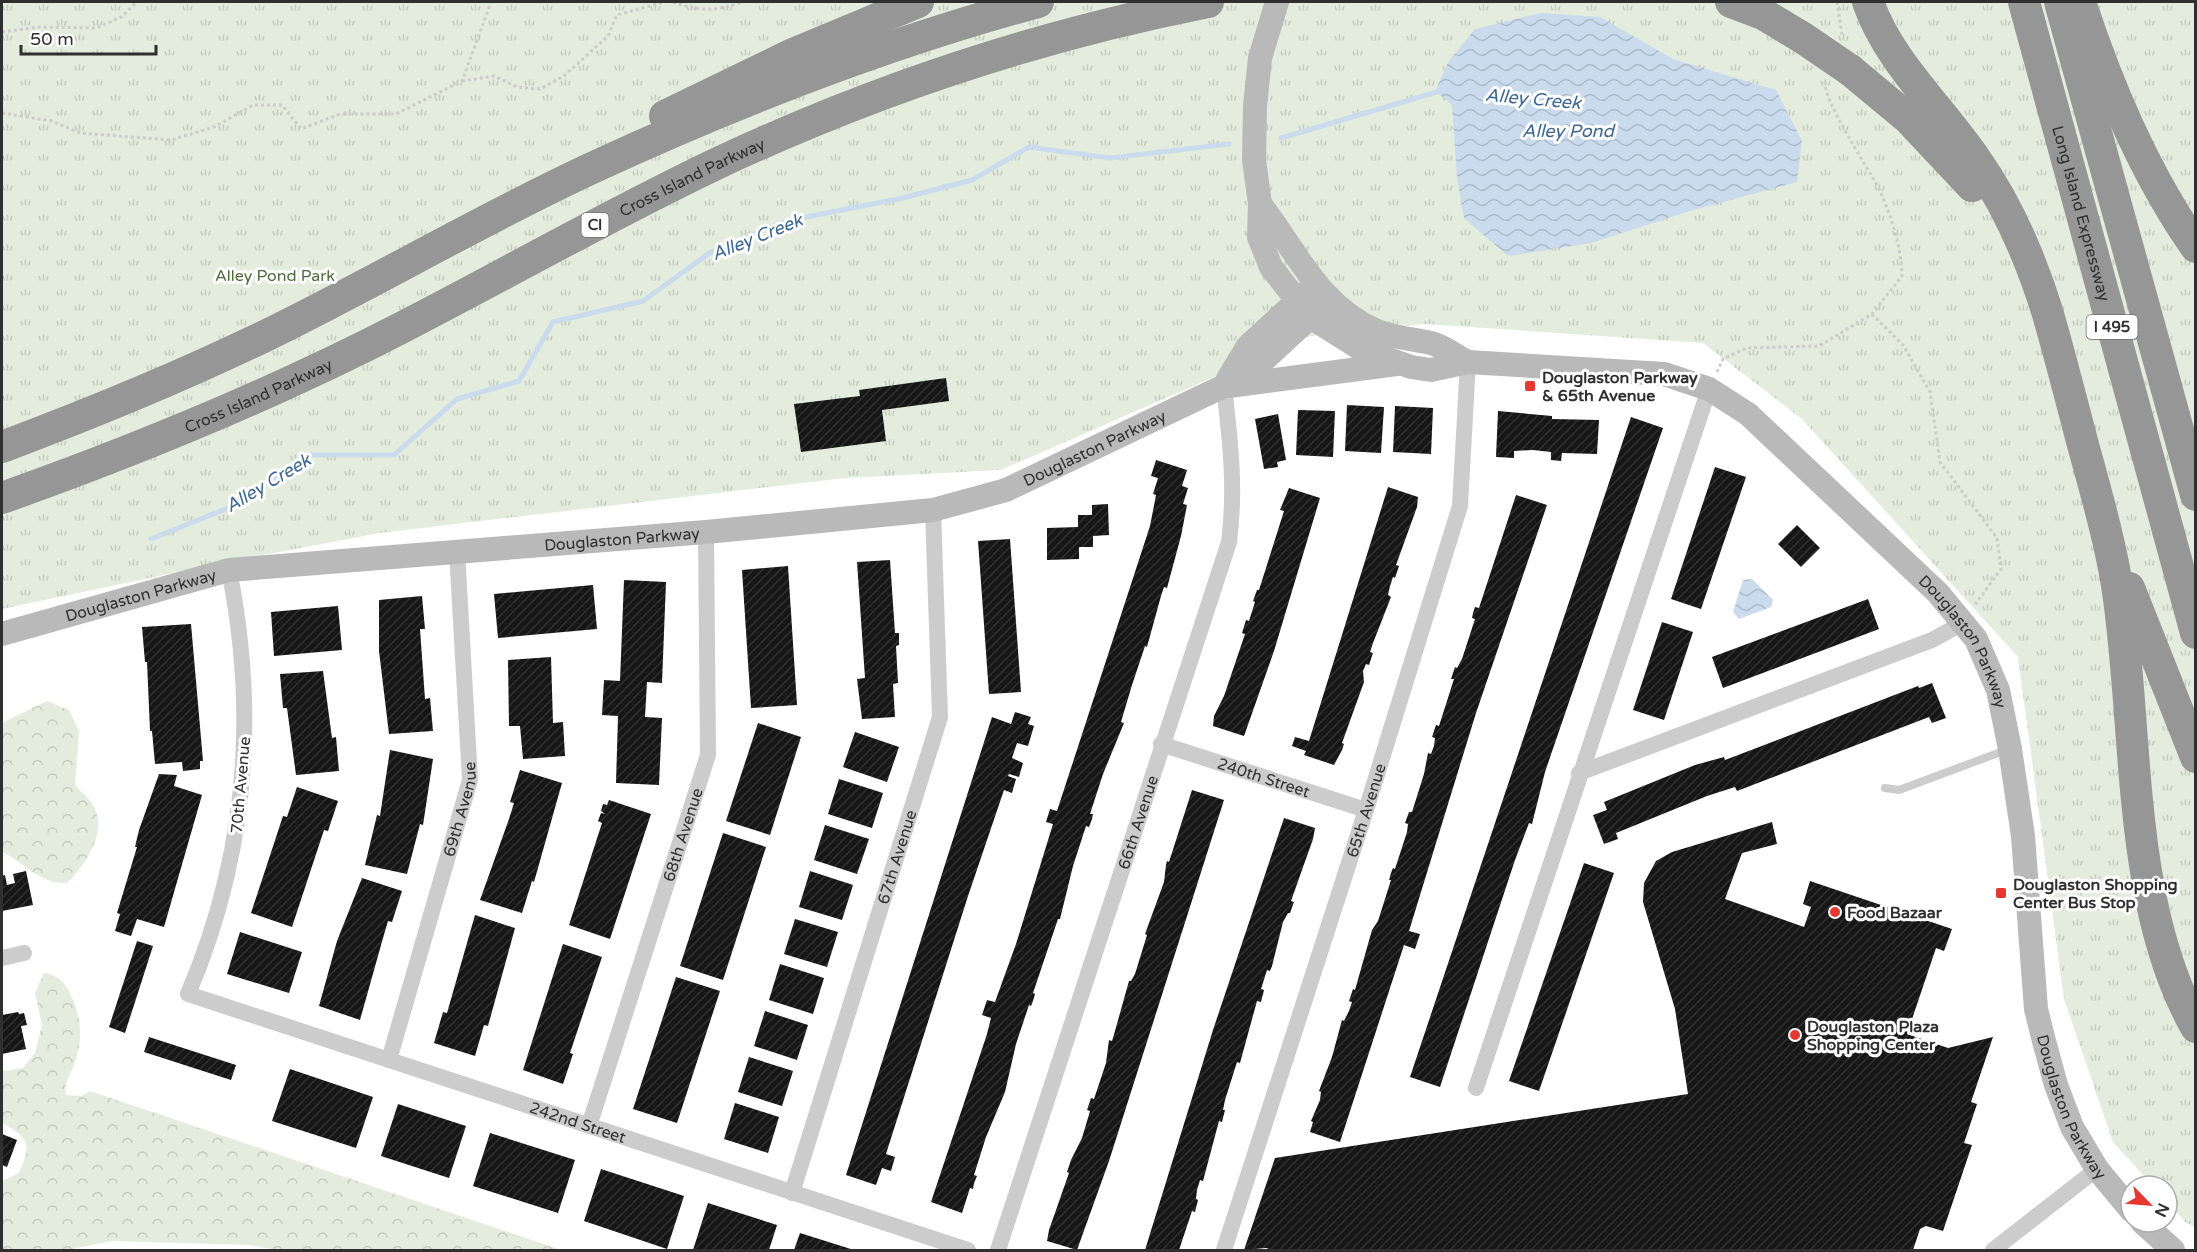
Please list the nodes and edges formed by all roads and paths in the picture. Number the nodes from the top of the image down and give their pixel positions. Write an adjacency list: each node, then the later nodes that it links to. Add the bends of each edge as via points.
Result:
1 (137, 2): 16 (path, via 121,17 97,28 39,27)
2 (491, 2): 19 (path)
3 (664, 2): 19 (path, via 617,15 608,36 564,76 540,89 517,87 494,76)
4 (674, 2): 5 (path, via 698,11)
5 (743, 2)
6 (918, 2): 21 (highway)
7 (940, 2): 21 (highway, via 795,56)
8 (1038, 2): 26 (highway, via 812,77 702,120 590,169)
9 (1208, 2): 37 (highway, Cross Island Parkway / CI, via 1141,15 1040,43 823,118 706,169 399,330 277,387)
10 (1731, 2): 18 (highway, bridge, via 1762,14 1803,38)
11 (1837, 2): 17 (path)
12 (2071, 7): 20 (highway); 36 (highway, I 495)
13 (1274, 9): 23 (main road, via 1260,58 1255,106 1254,160)
14 (1870, 9): 29 (highway, via 1890,48 1976,159 2006,208 2030,259)
15 (2026, 11): 44 (highway, Long Island Expressway / I 495)
16 (2, 32)
17 (1841, 41)
18 (1838, 71): 29 (highway, via 1917,127 1950,160 1994,213 2022,258); 30 (path, via 1823,85 1878,188 1901,249 1902,276)
19 (462, 81): 22 (path, via 396,114 340,114 301,129 282,105 252,105 214,127 171,140 80,133 52,121)
20 (2114, 91): 24 (highway, via 2148,161); 25 (highway, via 2152,176)
21 (692, 101): 26 (highway)
22 (2, 112)
23 (1260, 204): 27 (main road, Douglaston Parkway); 28 (main road, via 1259,237 1271,267)
24 (2196, 231)
25 (2196, 247)
26 (384, 276): 35 (highway, via 135,394)
27 (1323, 292): 28 (main road); 31 (main road, Douglaston Parkway, via 1356,321 1376,330 1433,343)
28 (1302, 308): 32 (main road, Douglaston Parkway, via 1347,341); 33 (main road, via 1248,346)
29 (2047, 313): 39 (highway)
30 (1872, 314): 34 (path, via 1818,346 1747,348 1724,359); 43 (path, via 1903,345 1930,392 1940,462 1997,538 2001,569)
31 (1468, 362): 32 (main road, Douglaston Parkway, via 1431,370); 34 (main road, Douglaston Parkway, via 1664,374); 51 (street, 65th Avenue, via 1460,506)
32 (1400, 364): 33 (main road, Douglaston Parkway)
33 (1224, 386): 38 (main road, Douglaston Parkway, via 1006,490); 46 (street, 66th Avenue, via 1234,468 1229,542)
34 (1709, 389): 43 (main road, Douglaston Parkway, via 1748,414 1938,593); 49 (street)
35 (2, 447)
36 (2196, 495)
37 (2, 498)
38 (933, 510): 40 (main road, Douglaston Parkway); 60 (street, 67th Avenue, via 940,717)
39 (2103, 519): 48 (highway); 55 (highway, via 2124,637 2142,841 2151,895 2167,958)
40 (706, 532): 41 (main road, Douglaston Parkway); 58 (street, 68th Avenue, via 708,755)
41 (457, 551): 42 (main road, Douglaston Parkway); 56 (street, 69th Avenue, via 470,780)
42 (229, 570): 45 (main road, Douglaston Parkway); 54 (street, 70th Avenue, via 246,698 244,777 227,880)
43 (1963, 623): 47 (main road, Douglaston Parkway, via 1976,639 1998,690); 49 (street, via 1932,640)
44 (2196, 633)
45 (2, 634)
46 (1161, 744): 51 (street, 240th Street); 64 (street, 66th Avenue)
47 (2010, 748): 50 (lane, via 1899,790); 59 (main road, Douglaston Parkway, via 2023,836 2036,1009 2060,1095 2072,1126)
48 (2196, 757)
49 (1579, 773): 57 (street)
50 (1885, 788)
51 (1366, 810): 65 (street, 65th Avenue)
52 (24, 953): 53 (street)
53 (2, 958)
54 (188, 994): 56 (street, 242nd Street)
55 (2196, 1027)
56 (389, 1060): 58 (street, 242nd Street)
57 (1476, 1088)
58 (589, 1126): 60 (street, 242nd Street)
59 (2097, 1169): 61 (main road, Douglaston Parkway); 66 (street)
60 (792, 1193): 63 (street, 242nd Street)
61 (2119, 1196)
62 (2155, 1234): 67 (main road)
63 (968, 1251)
64 (998, 1251)
65 (1224, 1251)
66 (1993, 1251)
67 (2173, 1251)

